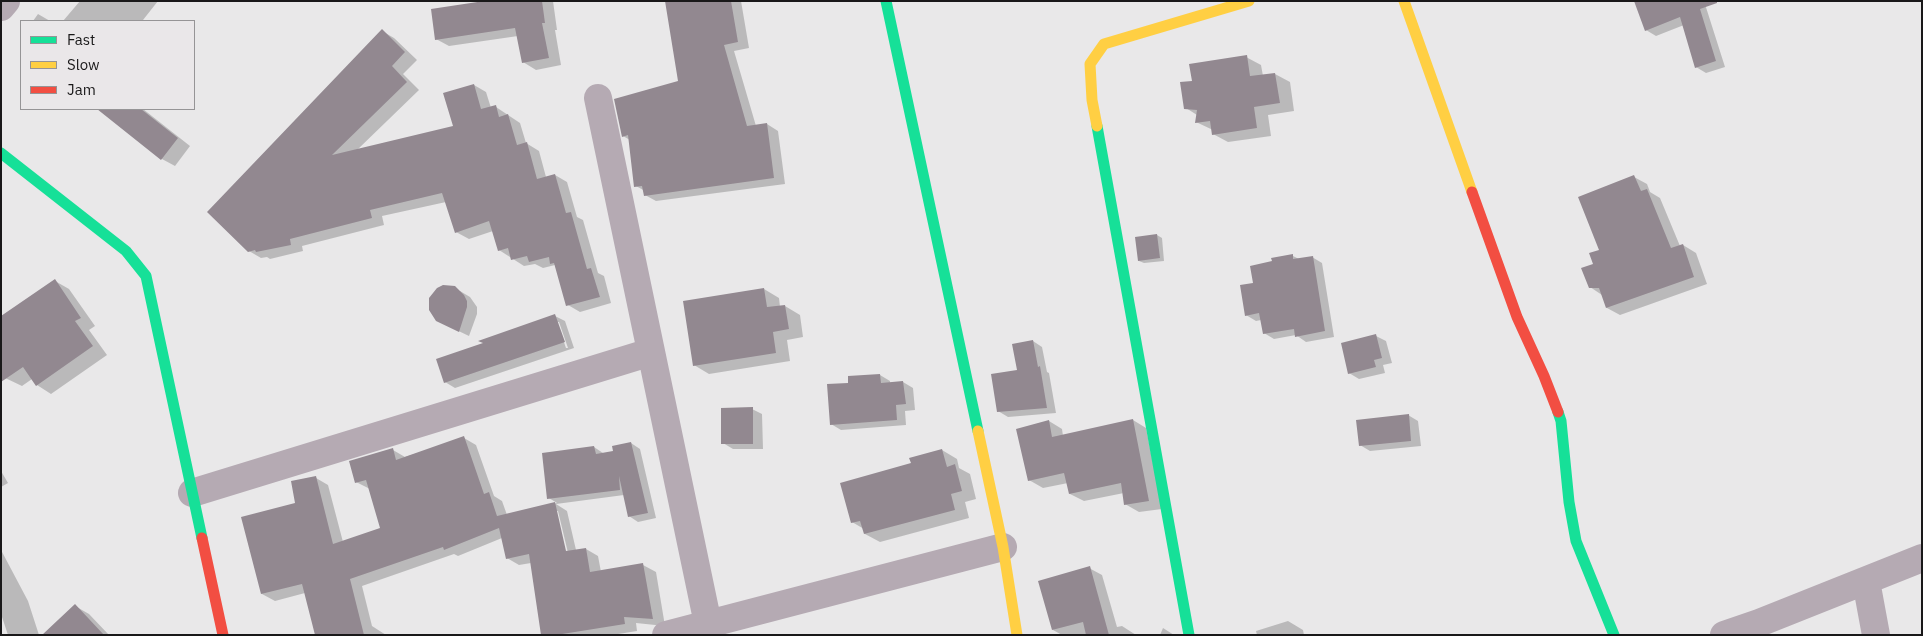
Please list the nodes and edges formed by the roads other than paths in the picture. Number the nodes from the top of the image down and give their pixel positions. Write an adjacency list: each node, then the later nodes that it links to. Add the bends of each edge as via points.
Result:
1 (6, 1): 5 (street)
2 (886, 1): 10 (street)
3 (1249, 1): 17 (street, via 1104,44 1090,64 1092,100)
4 (1404, 1): 18 (street, via 1517,317 1561,421 1576,541)
5 (1, 7)
6 (598, 98): 8 (street)
7 (1, 153): 9 (street, via 126,252 146,276)
8 (651, 352): 9 (street); 13 (street)
9 (192, 493): 14 (street)
10 (1003, 547): 13 (street); 16 (street)
11 (1922, 558): 12 (street)
12 (1866, 581): 19 (street); 20 (street)
13 (708, 624): 15 (street)
14 (223, 635)
15 (666, 635)
16 (1017, 635)
17 (1189, 635)
18 (1614, 635)
19 (1724, 635)
20 (1876, 635)

